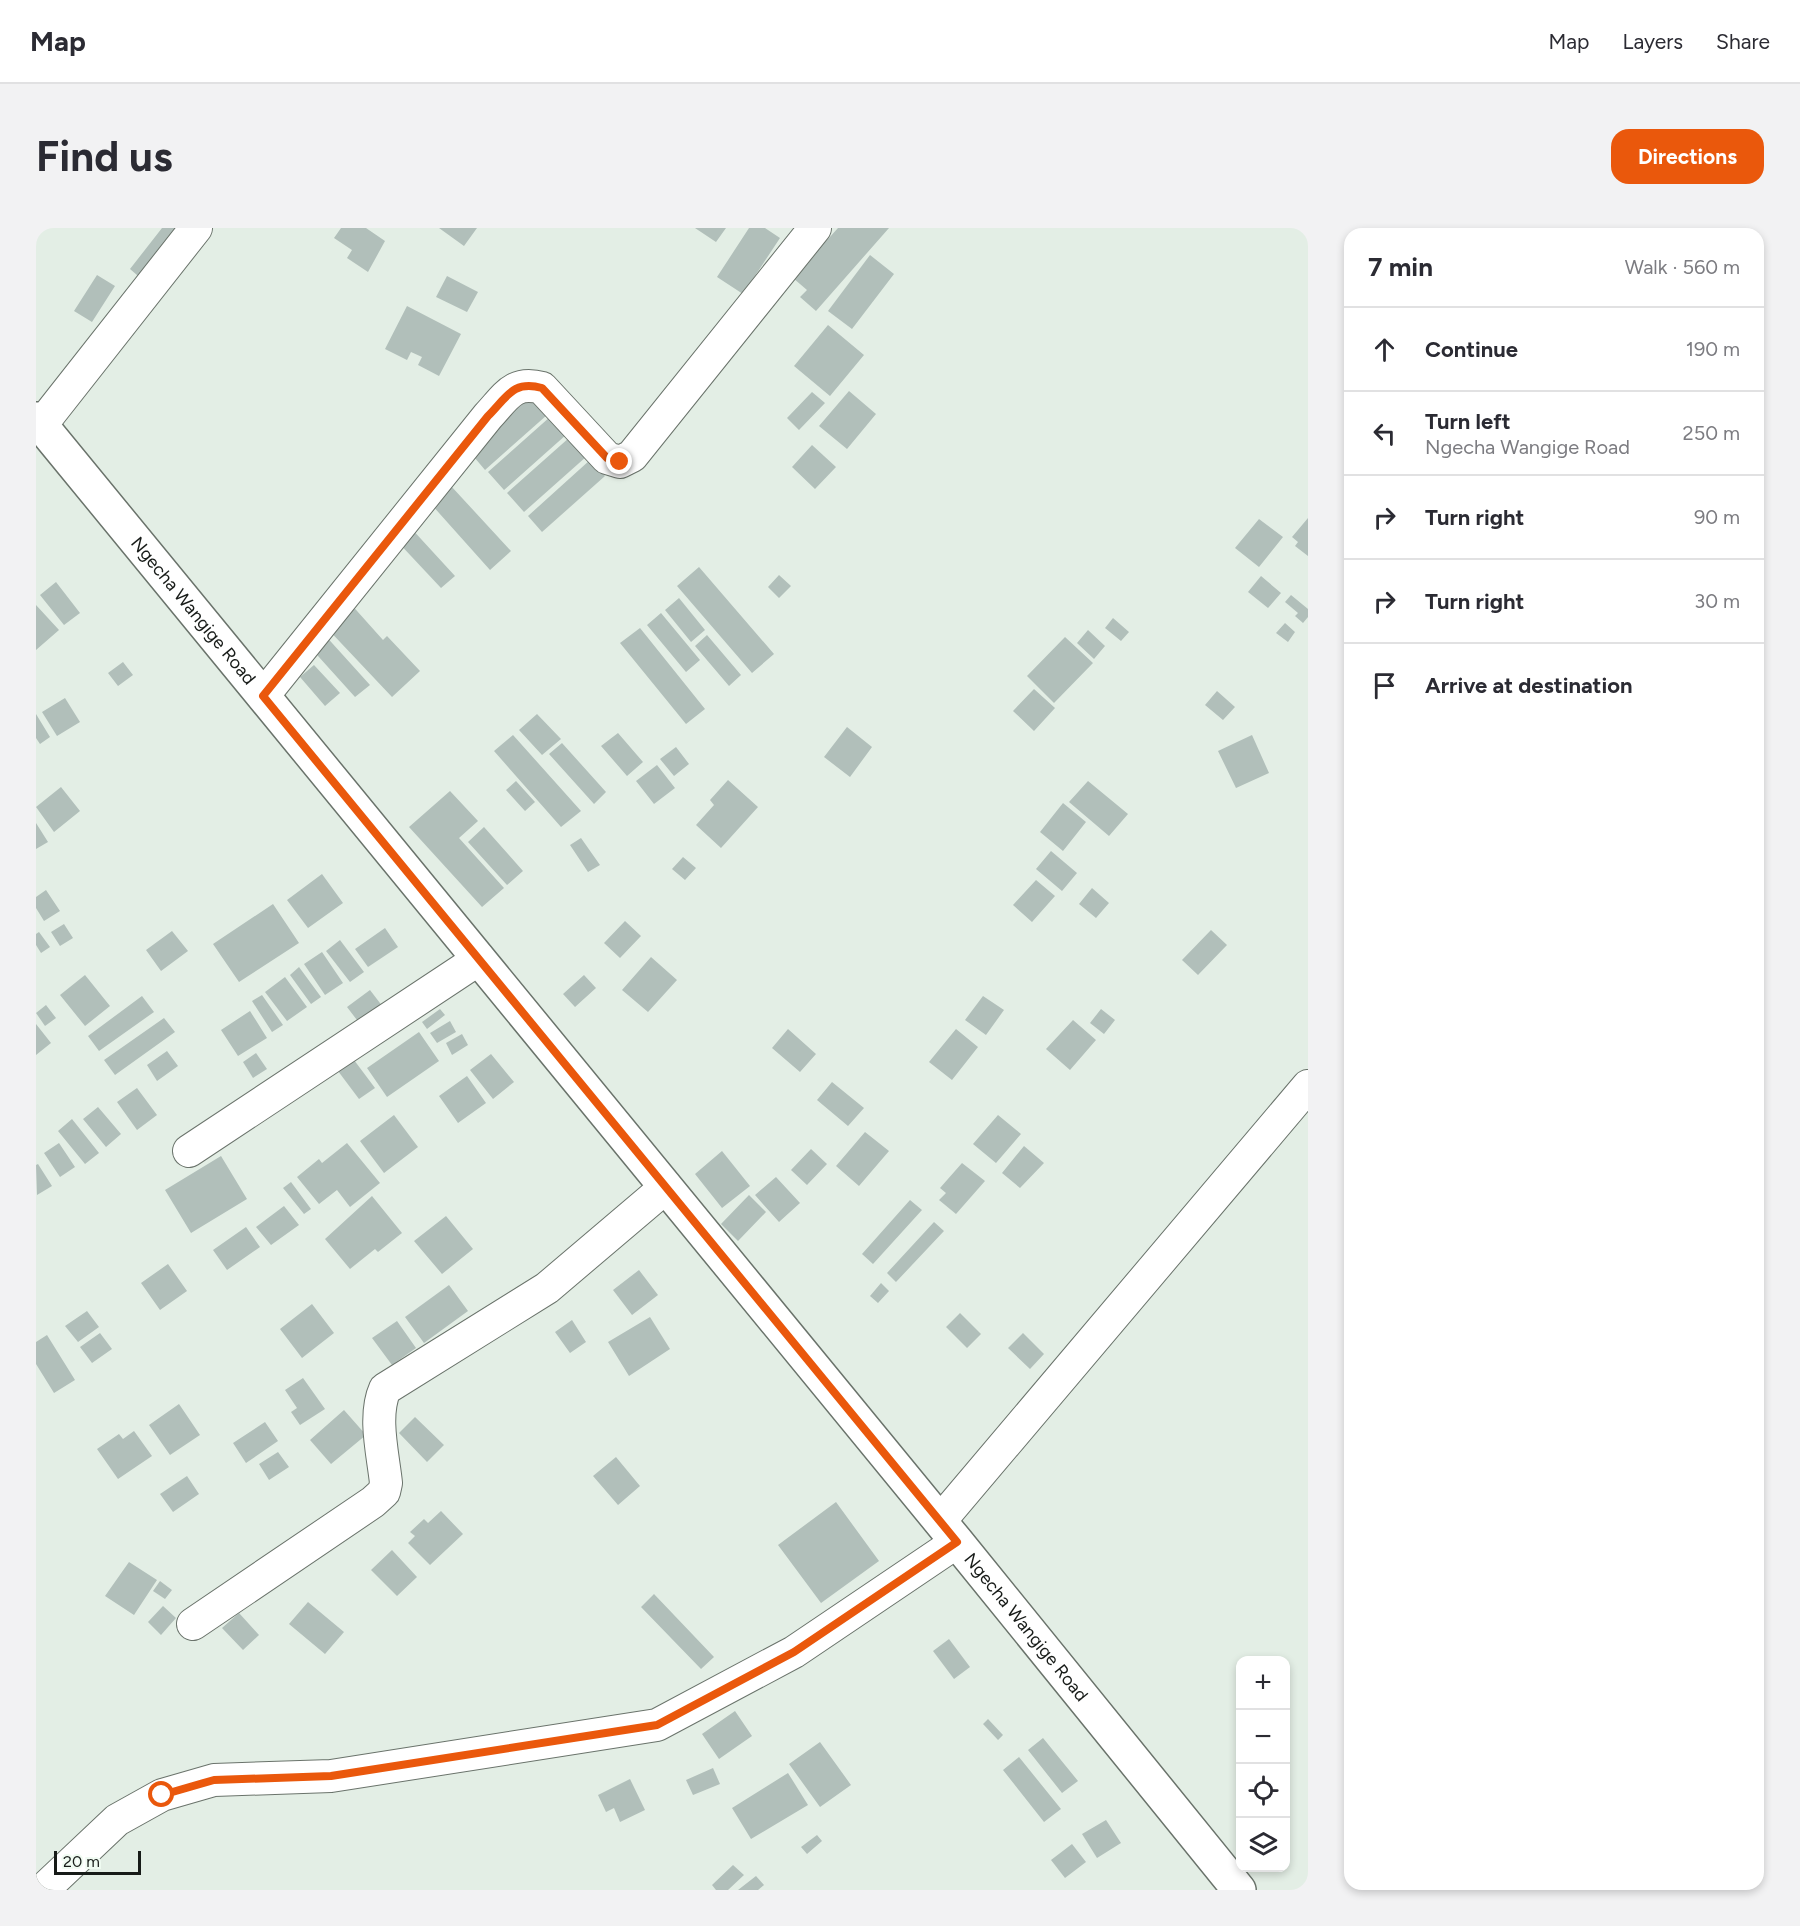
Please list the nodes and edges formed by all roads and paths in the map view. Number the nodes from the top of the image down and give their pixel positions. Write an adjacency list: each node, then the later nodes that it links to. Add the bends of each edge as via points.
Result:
1 (196, 228): 3 (street)
2 (815, 228): 4 (street, via 632,456 620,462 607,458 542,388 527,384 515,388 488,416)
3 (38, 422): 4 (street, Ngecha Wangige Road)
4 (263, 696): 5 (street, Ngecha Wangige Road)
5 (479, 959): 7 (street); 8 (street, Ngecha Wangige Road)
6 (1308, 1086): 9 (street)
7 (189, 1151)
8 (666, 1187): 9 (street, Ngecha Wangige Road); 10 (street, via 547,1288 385,1389 380,1399 384,1492)
9 (949, 1532): 11 (street, via 794,1652 657,1725 331,1776 214,1780 162,1795 117,1820); 12 (street, Ngecha Wangige Road)
10 (193, 1624)
11 (43, 1890)
12 (1239, 1890)

